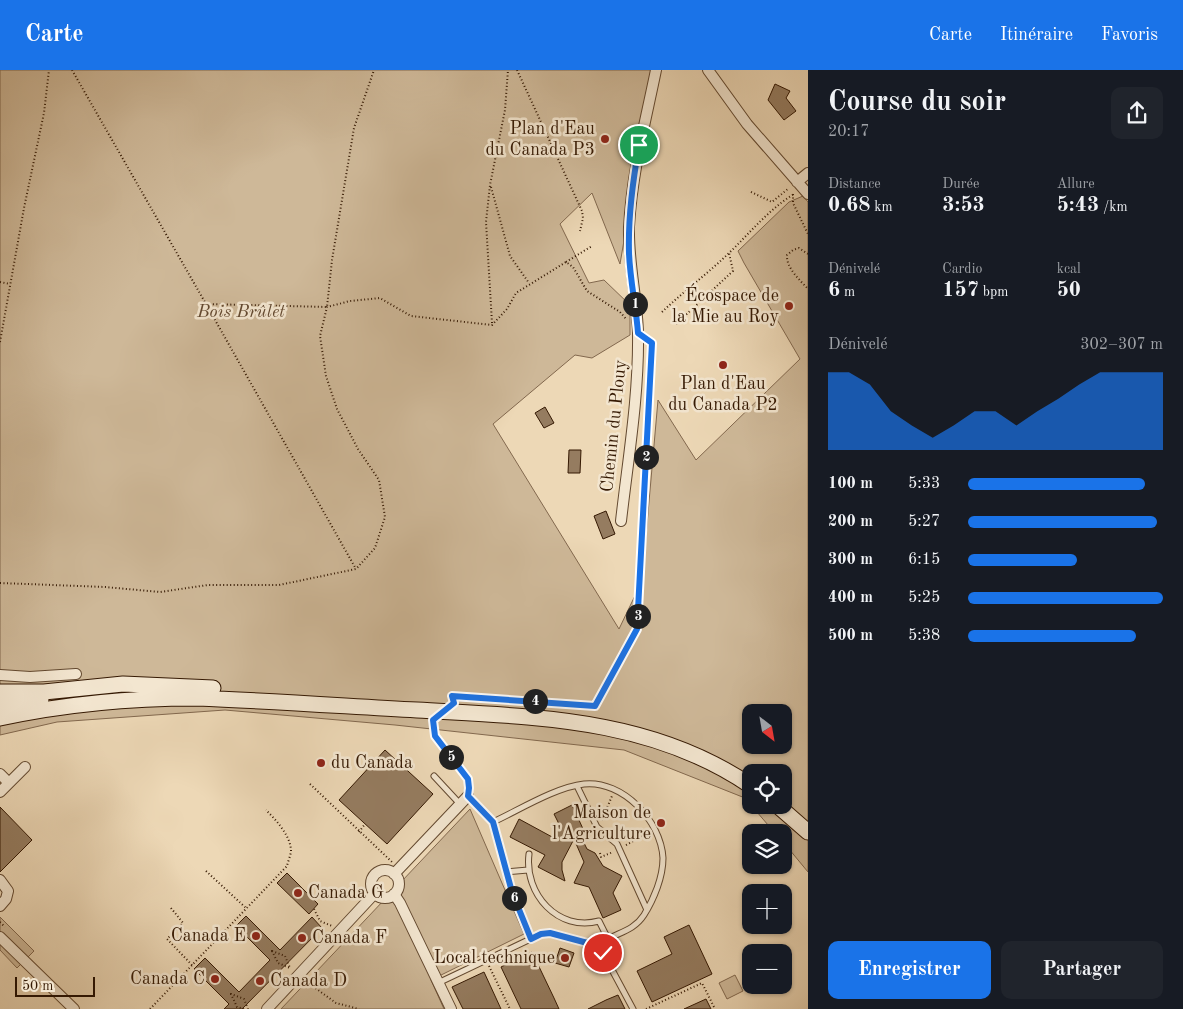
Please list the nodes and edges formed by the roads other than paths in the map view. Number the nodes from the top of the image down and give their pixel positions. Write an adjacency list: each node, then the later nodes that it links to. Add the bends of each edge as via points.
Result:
1 (656, 70): 5 (street, Chemin du Plouy, via 633,178 630,259 638,333 636,391)
2 (708, 70): 4 (street)
3 (808, 173): 4 (street)
4 (798, 188)
5 (621, 522)
6 (76, 674): 7 (street)
7 (0, 675)
8 (191, 687): 9 (main road, via 123,684 44,692); 10 (main road, via 91,692); 14 (main road, via 572,712 664,732 718,754)
9 (0, 692)
10 (0, 707)
11 (0, 718): 17 (main road, via 89,703 197,698 550,719 614,728 663,741)
12 (435, 736): 21 (lane, via 466,775)
13 (25, 767): 18 (street)
14 (742, 769)
15 (0, 774): 18 (street)
16 (434, 776): 22 (lane)
17 (742, 781)
18 (9, 783): 20 (street)
19 (577, 786): 26 (lane); 36 (lane, via 598,829 610,836 619,849); 36 (lane, via 592,784 615,790 636,804 655,830 663,865)
20 (0, 792)
21 (468, 796): 22 (street); 26 (lane)
22 (460, 804): 31 (street)
23 (792, 805): 25 (main road)
24 (787, 814): 27 (main road)
25 (808, 819)
26 (493, 822): 30 (lane)
27 (808, 832)
28 (529, 854): 29 (lane)
29 (528, 870): 30 (lane); 39 (lane, via 535,890 550,910 574,922 587,924 599,921)
30 (506, 872): 38 (lane)
31 (394, 874): 33 (street, via 385,870 376,873 371,882); 34 (street, via 399,885)
32 (0, 880): 35 (street, via 8,891)
33 (375, 893): 34 (street, via 384,897); 43 (street)
34 (394, 894): 41 (street)
35 (0, 906)
36 (647, 910): 39 (lane, via 631,929)
37 (0, 937): 42 (street)
38 (531, 939): 40 (lane, via 550,933); 41 (lane)
39 (608, 939): 40 (lane)
40 (598, 947): 45 (lane)
41 (438, 982): 44 (street)
42 (74, 1009)
43 (267, 1009)
44 (451, 1009)
45 (633, 1009)

